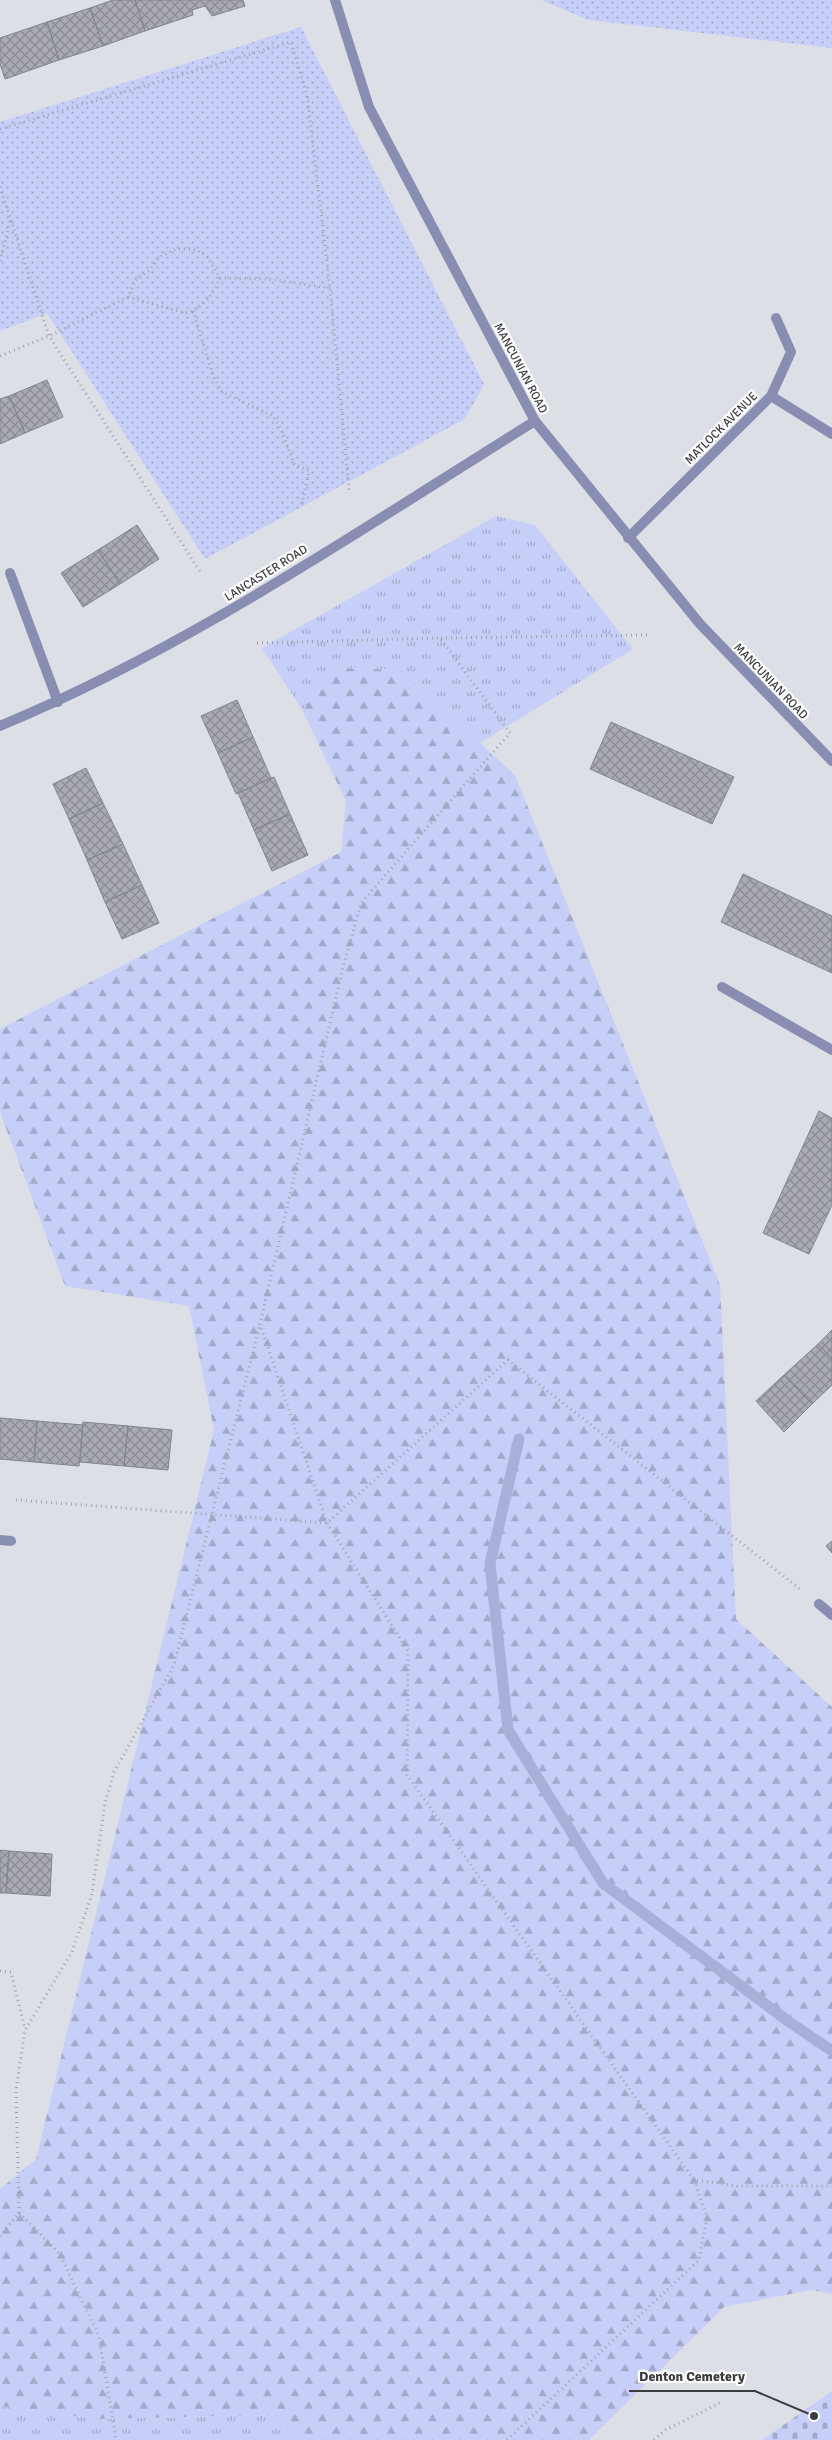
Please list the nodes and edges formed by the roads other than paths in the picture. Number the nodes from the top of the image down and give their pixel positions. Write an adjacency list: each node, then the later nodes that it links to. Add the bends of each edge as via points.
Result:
1 (335, 0): 4 (street, MANCUNIAN ROAD, via 369,107)
2 (776, 318): 3 (street, MATLOCK AVENUE, via 791,352)
3 (771, 396): 5 (street); 6 (street, MATLOCK AVENUE)
4 (535, 421): 6 (street, MANCUNIAN ROAD); 8 (street, LANCASTER ROAD, via 237,607)
5 (832, 434)
6 (628, 538): 10 (street, MANCUNIAN ROAD, via 700,624)
7 (10, 573): 8 (street)
8 (58, 702): 9 (street, LANCASTER ROAD)
9 (0, 726)
10 (832, 761)
11 (722, 987): 12 (street)
12 (832, 1050)
13 (819, 1604): 14 (street)
14 (832, 1615)

